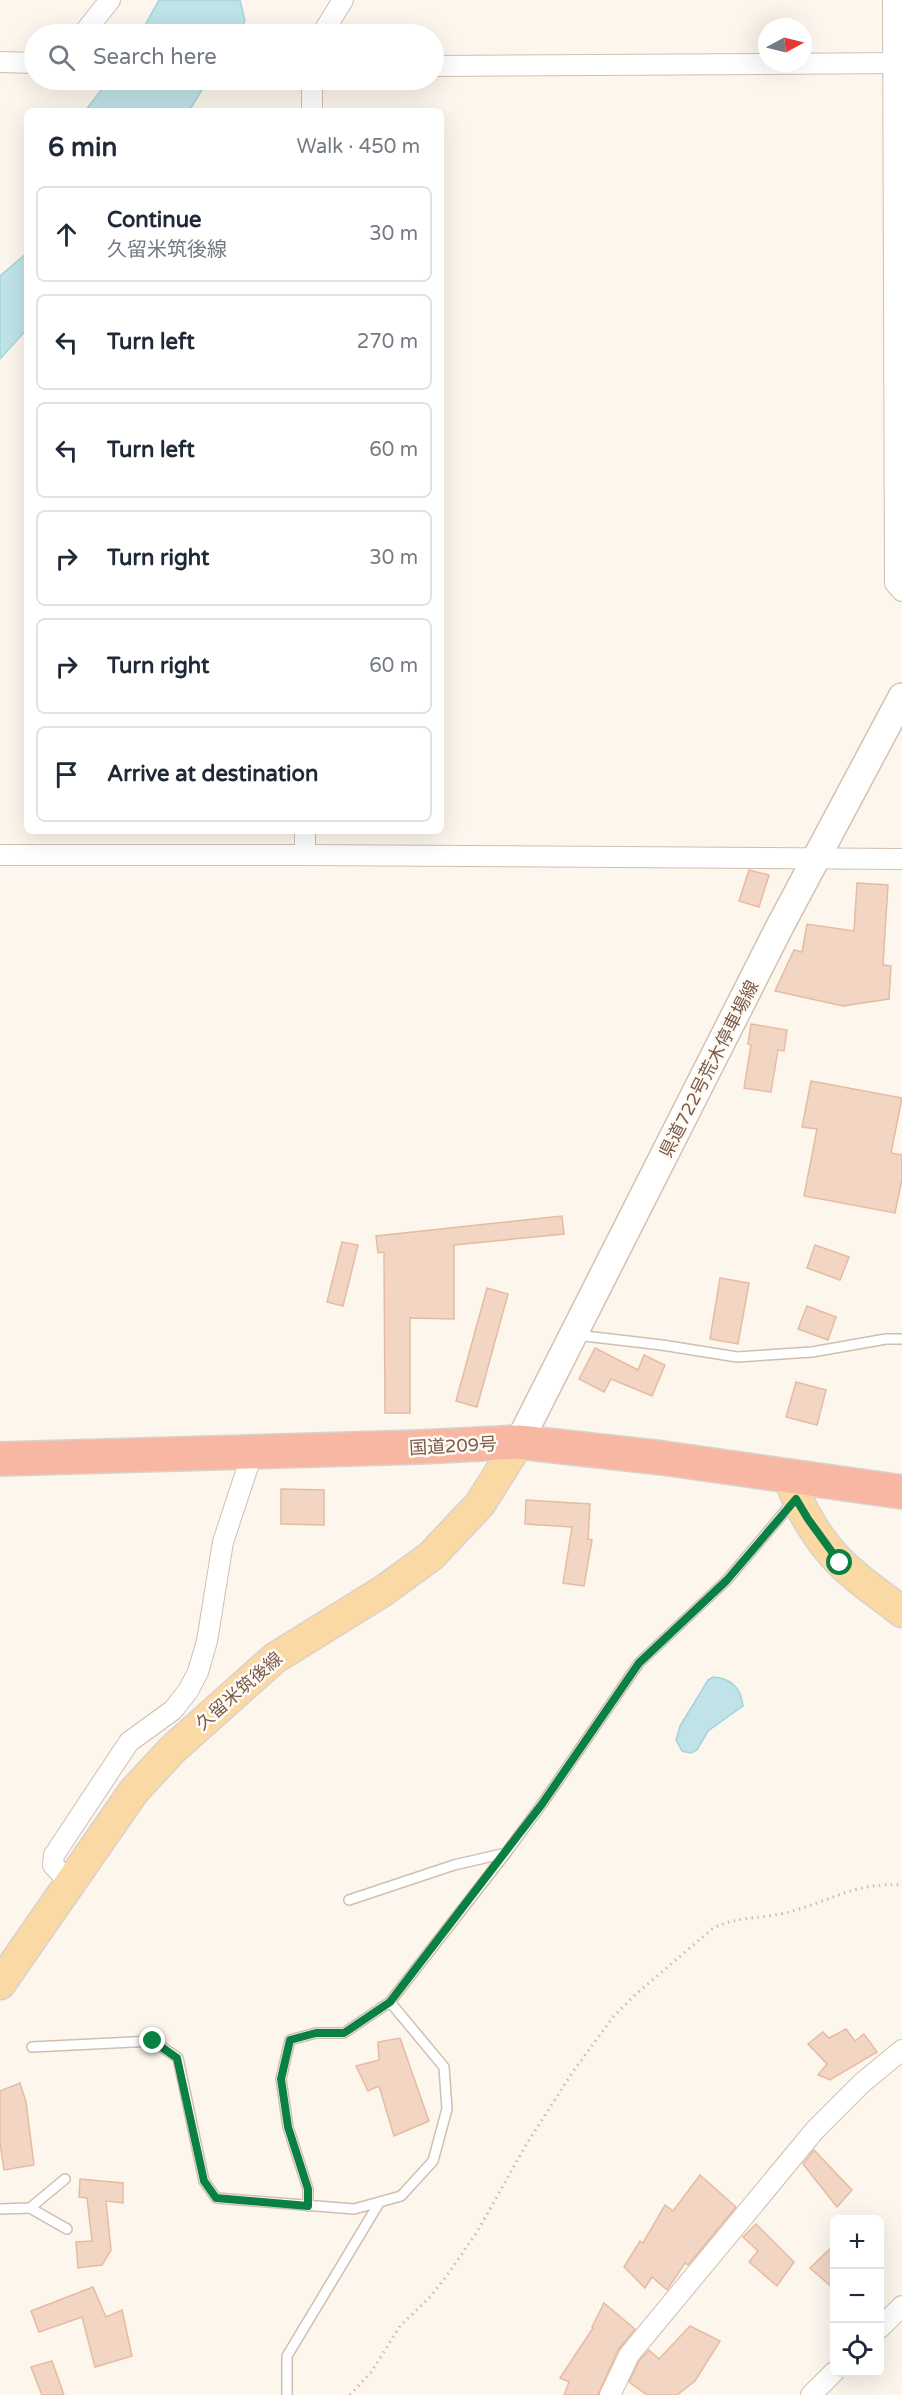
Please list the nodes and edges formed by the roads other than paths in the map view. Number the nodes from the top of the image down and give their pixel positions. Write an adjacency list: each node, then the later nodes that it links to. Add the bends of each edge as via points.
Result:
1 (110, 0): 4 (street)
2 (343, 0): 5 (street)
3 (892, 0): 8 (street)
4 (91, 24)
5 (328, 24)
6 (0, 62): 7 (street)
7 (24, 63)
8 (897, 63): 9 (street); 12 (street, via 895,583)
9 (444, 66)
10 (312, 90): 11 (street)
11 (312, 108)
12 (902, 591)
13 (902, 697): 17 (main road, 県道722号荒木停車場線)
14 (305, 834): 16 (street)
15 (0, 855): 16 (street)
16 (305, 855): 17 (street)
17 (816, 858): 18 (street); 19 (main road, 県道722号荒木停車場線)
18 (902, 859)
19 (574, 1334): 20 (lane, via 737,1357 812,1352); 21 (main road, 県道722号荒木停車場線)
20 (902, 1339)
21 (519, 1442): 22 (highway, 国道209号); 24 (highway, 国道209号, via 663,1458); 28 (main road, 久留米筑後線, via 480,1504 431,1556 383,1591 275,1658 173,1749 134,1791)
22 (253, 1451): 23 (highway, 国道209号); 28 (street, via 223,1542 198,1672 173,1710 129,1742 54,1854 53,1864)
23 (0, 1459)
24 (792, 1488): 25 (highway, 国道209号); 26 (main road, via 808,1519 840,1563); 27 (lane, via 727,1580 639,1663)
25 (902, 1492)
26 (902, 1612)
27 (506, 1853): 29 (lane, via 454,1865); 31 (lane)
28 (70, 1883): 30 (main road, 久留米筑後線)
29 (349, 1900)
30 (0, 1984)
31 (390, 2002): 35 (lane, via 444,2067 447,2109 433,2161 401,2196); 36 (lane, via 344,2033 316,2033 290,2040 281,2079 288,2127 308,2189)
32 (32, 2047): 36 (lane, via 153,2041 177,2058 204,2181 216,2198)
33 (902, 2050): 44 (street, via 815,2130 629,2355)
34 (65, 2179): 37 (lane)
35 (380, 2203): 36 (lane, via 354,2209); 43 (lane, via 287,2356)
36 (308, 2206)
37 (30, 2208): 38 (lane); 39 (lane)
38 (0, 2210)
39 (67, 2229)
40 (902, 2306): 41 (street)
41 (884, 2323)
42 (830, 2376): 45 (street)
43 (287, 2395)
44 (610, 2395)
45 (811, 2395)

